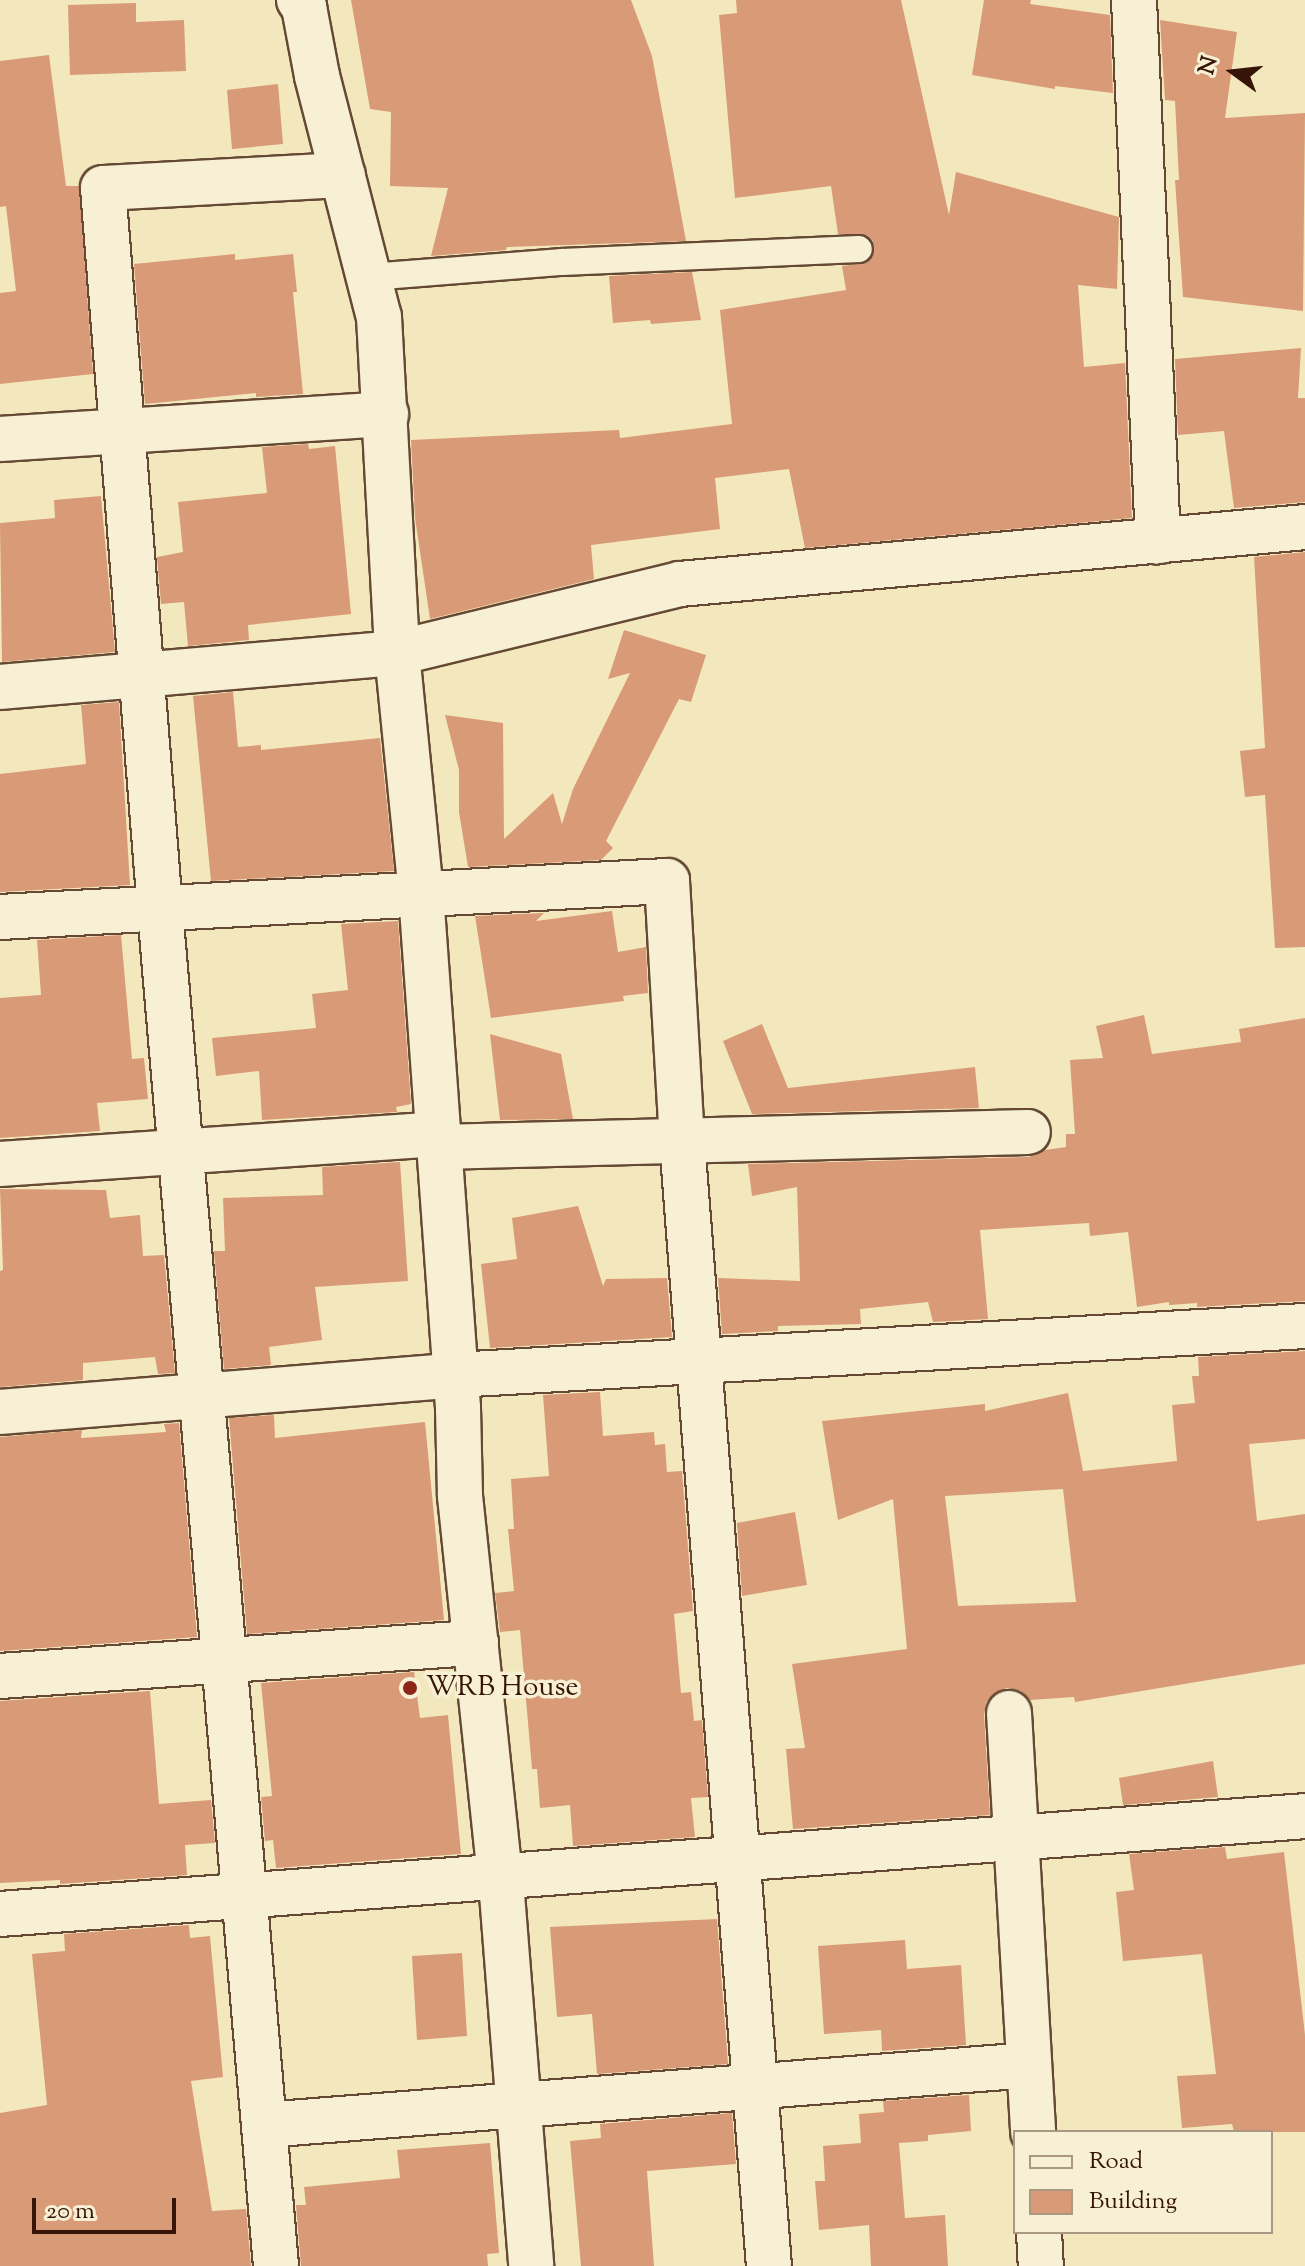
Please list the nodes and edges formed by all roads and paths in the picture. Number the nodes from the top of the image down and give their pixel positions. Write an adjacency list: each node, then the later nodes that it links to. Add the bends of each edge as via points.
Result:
1 (299, 0): 3 (street)
2 (1134, 0): 10 (street)
3 (343, 175): 5 (street); 7 (street, via 103,188)
4 (859, 249): 5 (lane)
5 (370, 277): 6 (street, via 379,317)
6 (386, 414): 7 (street); 11 (street)
7 (121, 431): 8 (street); 12 (street)
8 (0, 439)
9 (1305, 527): 10 (street)
10 (1158, 541): 11 (street, via 680,584)
11 (397, 653): 12 (street); 14 (street)
12 (140, 674): 13 (street); 15 (street)
13 (0, 687)
14 (421, 894): 15 (street); 18 (street); 19 (street, via 667,881)
15 (160, 909): 16 (street); 20 (street)
16 (0, 917)
17 (1028, 1132): 19 (street)
18 (438, 1141): 19 (street); 20 (street); 24 (street)
19 (682, 1141): 23 (street)
20 (180, 1152): 21 (street); 25 (street)
21 (0, 1164)
22 (1305, 1326): 23 (street)
23 (699, 1361): 24 (street); 33 (street)
24 (455, 1375): 25 (street); 27 (street, via 460,1496)
25 (202, 1396): 26 (street); 28 (street)
26 (0, 1412)
27 (476, 1643): 28 (street); 34 (street)
28 (224, 1660): 29 (street); 35 (street)
29 (0, 1676)
30 (1009, 1713): 32 (street)
31 (1305, 1816): 32 (street)
32 (1016, 1837): 33 (street); 37 (street)
33 (737, 1858): 34 (street); 38 (street)
34 (501, 1876): 35 (street); 39 (street)
35 (244, 1895): 36 (street); 40 (street)
36 (0, 1914)
37 (1029, 2065): 38 (street); 41 (street)
38 (755, 2086): 39 (street); 45 (street)
39 (518, 2103): 40 (street); 44 (street)
40 (264, 2125): 43 (street)
41 (1033, 2130)
42 (1039, 2234): 46 (street)
43 (276, 2266)
44 (531, 2266)
45 (769, 2266)
46 (1041, 2266)

